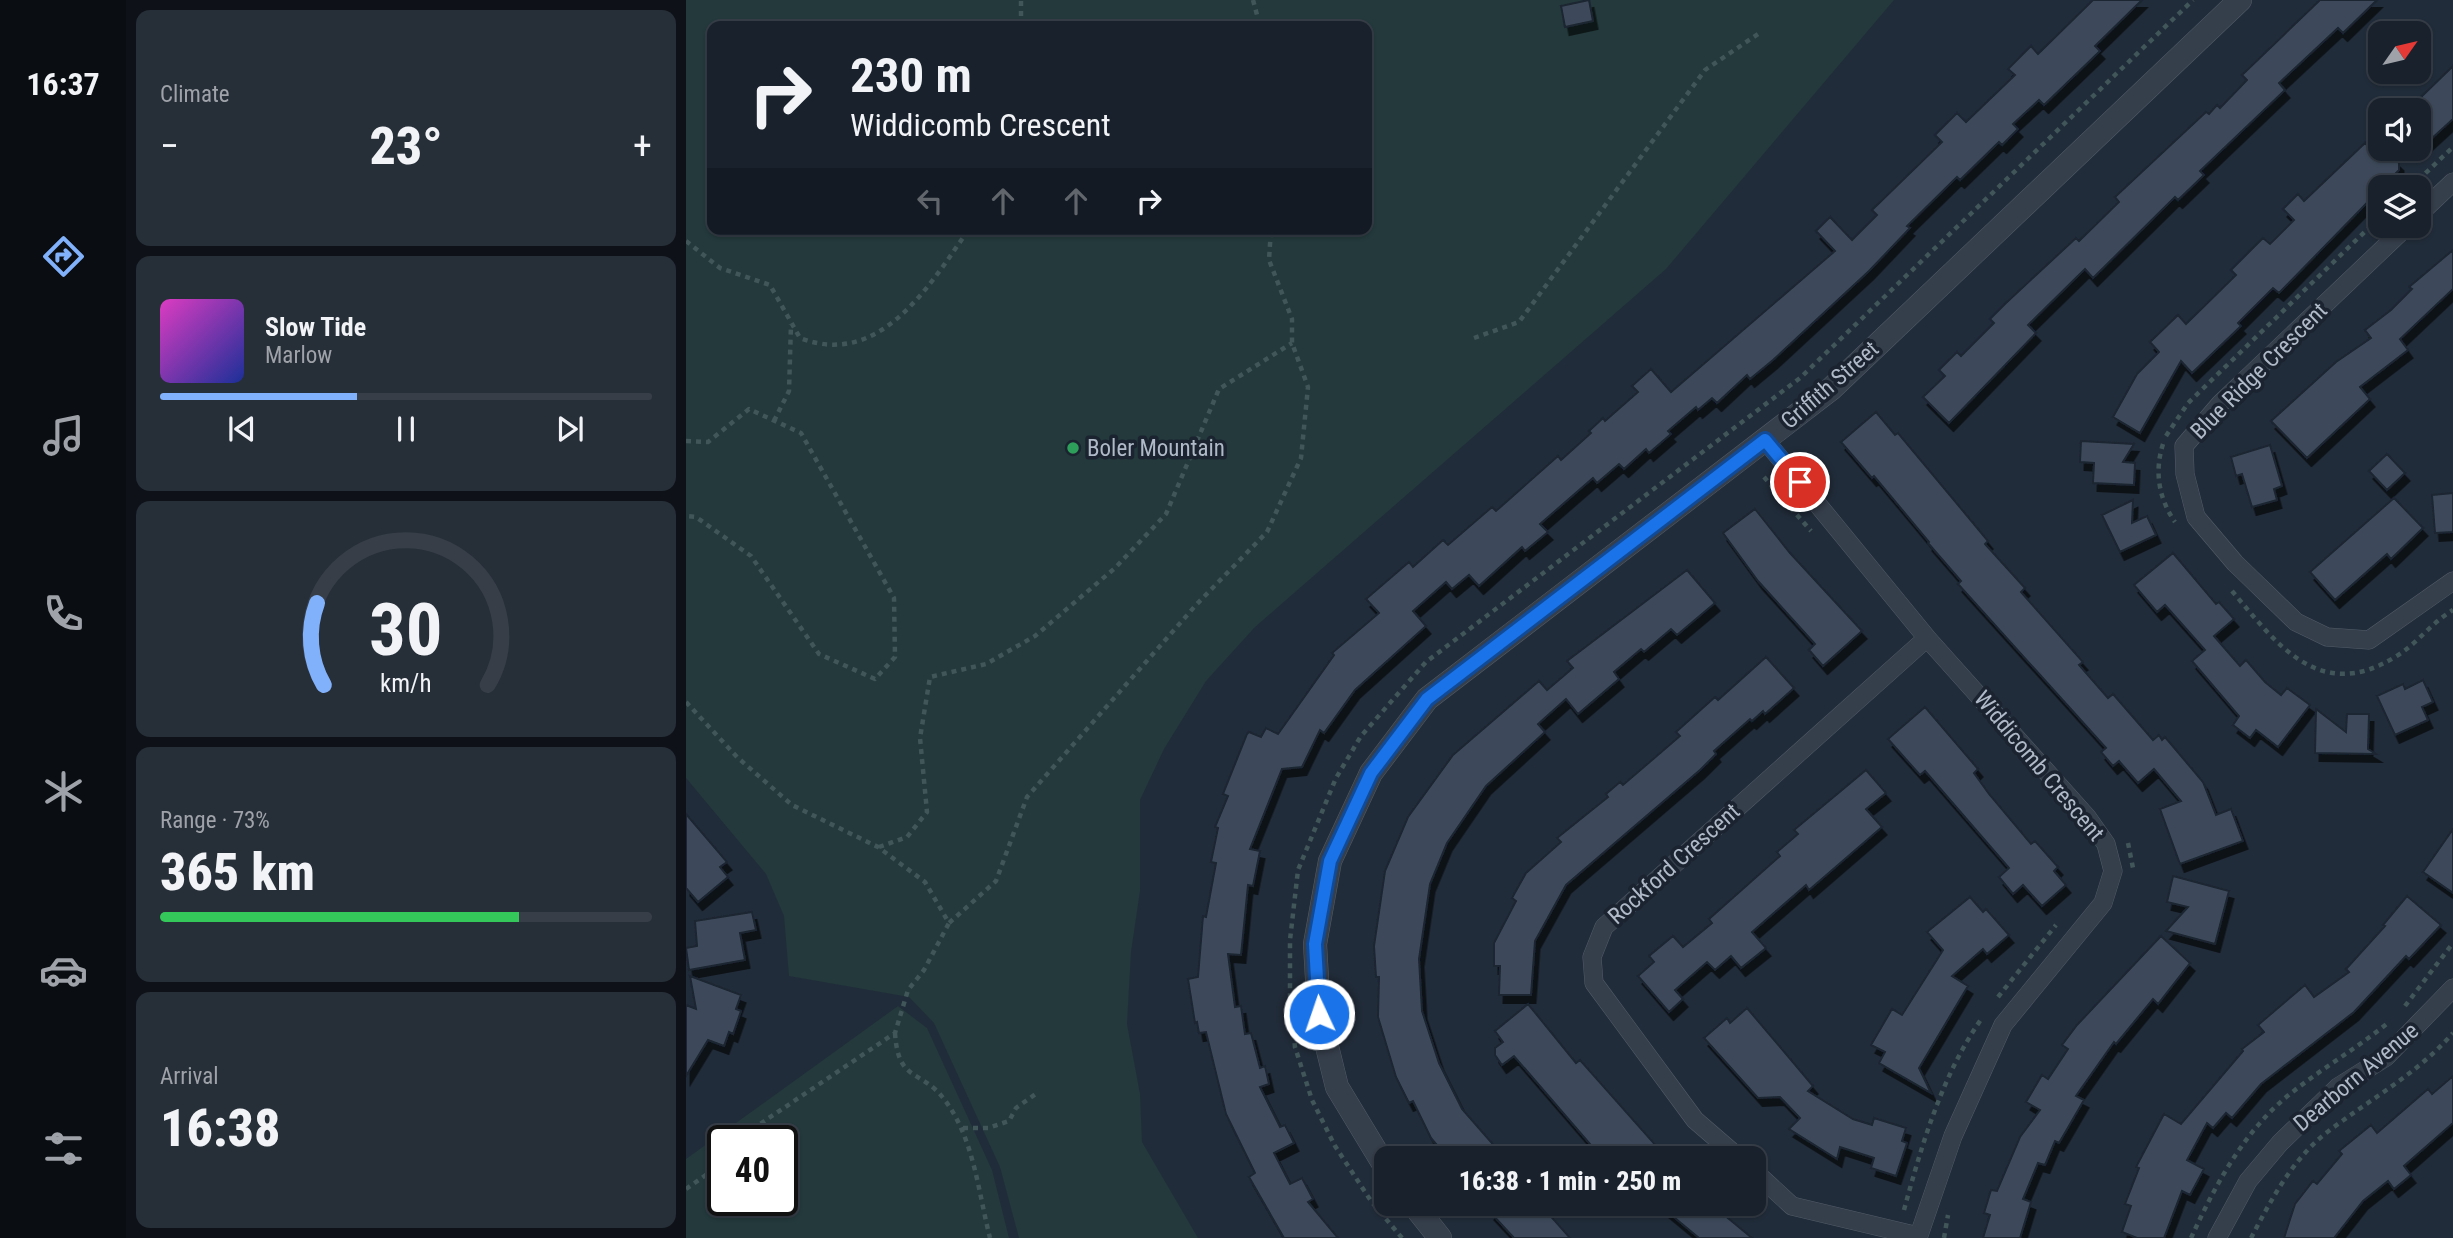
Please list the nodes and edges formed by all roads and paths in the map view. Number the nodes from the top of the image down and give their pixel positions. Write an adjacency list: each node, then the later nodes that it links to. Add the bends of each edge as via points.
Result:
1 (1021, 0): 5 (path)
2 (1253, 0): 6 (path)
3 (2193, 0): 52 (path, via 1800,378 1426,662 1361,736 1336,778 1298,870 1290,940 1290,998 1295,1047 1312,1100 1335,1146)
4 (2241, 0): 21 (street, Griffith Street, via 1831,389)
5 (1021, 21)
6 (1259, 21)
7 (1758, 34): 18 (path, via 1705,70 1519,321)
8 (2453, 147): 9 (path)
9 (2424, 175)
10 (2453, 182): 11 (street)
11 (2431, 203)
12 (2368, 230): 25 (path, via 2188,403 2168,428 2159,485 2164,505)
13 (965, 235): 17 (path, via 919,300 892,324 845,345 822,347 800,338)
14 (1270, 235): 19 (path, via 1269,260 1292,319)
15 (2394, 238): 27 (street, Blue Ridge Crescent, via 2220,404 2184,446 2185,474 2196,517 2235,563 2296,622 2327,637 2369,640)
16 (686, 241): 17 (path, via 720,268 770,285)
17 (791, 323): 20 (path, via 789,391)
18 (1474, 338)
19 (1292, 344): 32 (path, via 1219,389 1166,514 1115,568 1035,636 986,664 930,677 920,738 927,812 907,837); 34 (path, via 1308,387 1301,458 1267,532 1196,605 1027,797 996,881)
20 (774, 421): 22 (path, via 748,409 708,442); 24 (path, via 800,433 894,598 895,657 875,679 819,654 751,556 696,517)
21 (1765, 440): 30 (street, Widdicomb Crescent); 44 (street, Griffith Street, via 1427,699 1371,773 1330,861 1315,944 1319,1014 1338,1087)
22 (686, 441)
23 (1764, 477): 26 (path)
24 (686, 516)
25 (2178, 526)
26 (1817, 538)
27 (2453, 581)
28 (2229, 587): 29 (path, via 2281,648 2311,667 2334,673 2361,671 2393,659)
29 (2453, 610)
30 (1927, 638): 43 (street, Rockford Crescent, via 1604,927 1592,957 1594,983 1615,1016 1695,1120); 50 (street, Widdicomb Crescent, via 2087,817 2106,844 2113,871 2103,903 2003,1025 1953,1136)
31 (686, 702): 32 (path, via 737,757 792,805)
32 (878, 848): 34 (path, via 925,881)
33 (2059, 922): 36 (path)
34 (949, 923): 38 (path, via 908,990)
35 (2453, 988): 54 (street, Dearborn Avenue, via 2386,1057 2338,1087 2280,1143 2248,1181)
36 (1994, 1002)
37 (1988, 1011): 49 (path, via 1954,1066 1936,1109)
38 (895, 1032): 41 (path); 42 (path, via 896,1056 913,1076 942,1096)
39 (2453, 1033): 55 (path, via 2430,1059 2324,1135 2280,1183)
40 (1037, 1093): 42 (path, via 1016,1108 1009,1121 988,1128)
41 (759, 1125)
42 (963, 1128): 51 (path)
43 (1726, 1146)
44 (1374, 1152)
45 (707, 1174): 47 (path)
46 (1766, 1182): 49 (street, via 1792,1206)
47 (686, 1189)
48 (1423, 1216): 53 (street)
49 (1898, 1232): 50 (street)
50 (1918, 1237)
51 (990, 1238)
52 (1402, 1238)
53 (1440, 1238)
54 (2217, 1238)
55 (2251, 1238)

